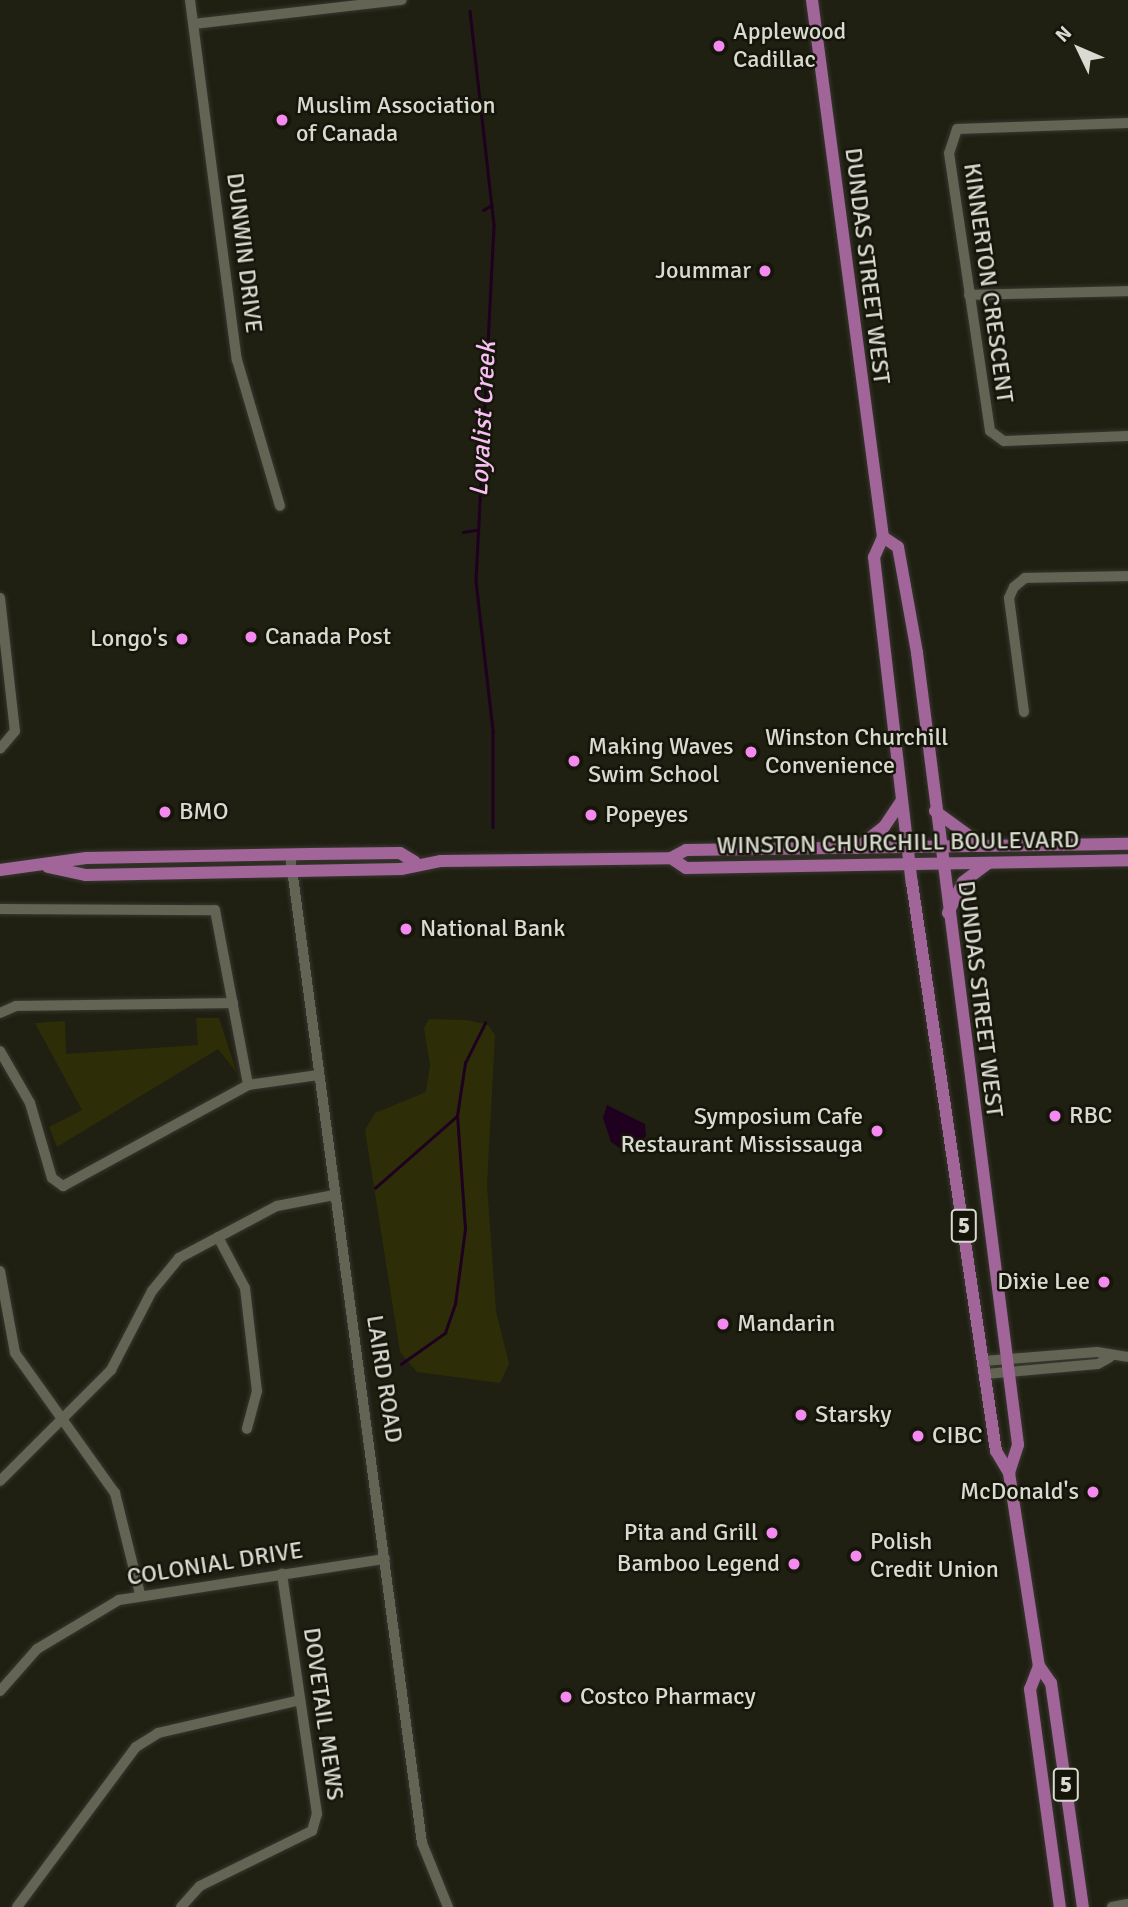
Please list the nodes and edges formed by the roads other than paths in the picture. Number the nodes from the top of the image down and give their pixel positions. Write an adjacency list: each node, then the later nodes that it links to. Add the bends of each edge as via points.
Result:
1 (190, 0): 4 (street, DUNWIN DRIVE)
2 (402, 0): 4 (street)
3 (811, 0): 10 (main road, DUNDAS STREET WEST)
4 (194, 24): 9 (street, DUNWIN DRIVE, via 237,360)
5 (1128, 123): 7 (street, KINNERTON CRESCENT, via 957,129 949,153)
6 (1128, 291): 7 (street)
7 (969, 295): 8 (street, KINNERTON CRESCENT, via 986,422 994,438)
8 (1128, 436)
9 (279, 506)
10 (883, 537): 16 (main road, DUNDAS STREET WEST, via 874,556); 17 (main road, DUNDAS STREET WEST, via 898,547)
11 (1128, 576): 14 (street, via 1025,578 1014,587 1009,598)
12 (0, 598): 13 (street)
13 (1, 616): 15 (street, via 15,731)
14 (1024, 712)
15 (0, 749)
16 (902, 800): 20 (main road, DUNDAS STREET WEST); 22 (main road, via 884,827)
17 (935, 811): 19 (main road); 21 (main road, DUNDAS STREET WEST)
18 (1128, 844): 19 (main road, WINSTON CHURCHILL BOULEVARD)
19 (985, 846): 21 (main road, WINSTON CHURCHILL BOULEVARD)
20 (908, 847): 21 (main road, WINSTON CHURCHILL BOULEVARD); 22 (main road, WINSTON CHURCHILL BOULEVARD); 29 (main road, DUNDAS STREET WEST)
21 (940, 847): 27 (main road, DUNDAS STREET WEST)
22 (857, 848): 24 (main road, WINSTON CHURCHILL BOULEVARD, via 686,850)
23 (290, 854): 26 (main road, WINSTON CHURCHILL BOULEVARD, via 400,852); 30 (main road, WINSTON CHURCHILL BOULEVARD, via 86,858); 32 (street, LAIRD ROAD)
24 (670, 858): 26 (main road, WINSTON CHURCHILL BOULEVARD); 29 (main road, WINSTON CHURCHILL BOULEVARD, via 686,867)
25 (1128, 860): 28 (main road, WINSTON CHURCHILL BOULEVARD)
26 (415, 862): 32 (main road, WINSTON CHURCHILL BOULEVARD, via 401,869)
27 (942, 863): 28 (main road, WINSTON CHURCHILL BOULEVARD); 29 (main road, WINSTON CHURCHILL BOULEVARD); 34 (main road, DUNDAS STREET WEST / 5)
28 (988, 863): 34 (main road, via 963,882)
29 (910, 864): 45 (main road, DUNDAS STREET WEST / 5)
30 (48, 867): 31 (main road, WINSTON CHURCHILL BOULEVARD); 32 (main road, WINSTON CHURCHILL BOULEVARD, via 86,875)
31 (0, 870)
32 (293, 871): 38 (street, LAIRD ROAD)
33 (0, 909): 35 (street, via 215,910)
34 (948, 913): 44 (main road, DUNDAS STREET WEST / 5)
35 (233, 1003): 36 (street, via 16,1006); 39 (street)
36 (0, 1013)
37 (0, 1051): 39 (street, via 30,1103 52,1178 63,1186)
38 (318, 1075): 39 (street); 40 (street, LAIRD ROAD)
39 (248, 1085)
40 (334, 1195): 41 (street, via 277,1206); 50 (street, LAIRD ROAD)
41 (218, 1237): 46 (street, via 165,1272 111,1370); 47 (street, via 245,1288 257,1391)
42 (0, 1271): 46 (street, via 15,1353)
43 (1128, 1357): 44 (street, via 1098,1364)
44 (1008, 1366): 45 (street); 48 (main road, DUNDAS STREET WEST / 5, via 1018,1445)
45 (985, 1368): 48 (main road, DUNDAS STREET WEST / 5, via 996,1451)
46 (62, 1420): 49 (street); 52 (street, via 115,1493)
47 (247, 1429)
48 (1009, 1473): 53 (main road, DUNDAS STREET WEST / 5)
49 (0, 1481)
50 (385, 1559): 51 (street, COLONIAL DRIVE); 60 (street, LAIRD ROAD, via 422,1843)
51 (282, 1574): 52 (street, COLONIAL DRIVE); 56 (street, DOVETAIL MEWS)
52 (140, 1594): 54 (street, COLONIAL DRIVE, via 61,1630)
53 (1039, 1667): 61 (main road, DUNDAS STREET WEST / 5, via 1030,1689); 62 (main road, DUNDAS STREET WEST / 5, via 1052,1683)
54 (3, 1679): 55 (street, COLONIAL DRIVE)
55 (0, 1691)
56 (297, 1701): 58 (street, via 158,1733 136,1747); 59 (street, DOVETAIL MEWS, via 317,1814 312,1831 200,1886)
57 (1128, 1904): 63 (street)
58 (17, 1907)
59 (181, 1907)
60 (448, 1907)
61 (1060, 1907)
62 (1083, 1907)
63 (1112, 1907)

